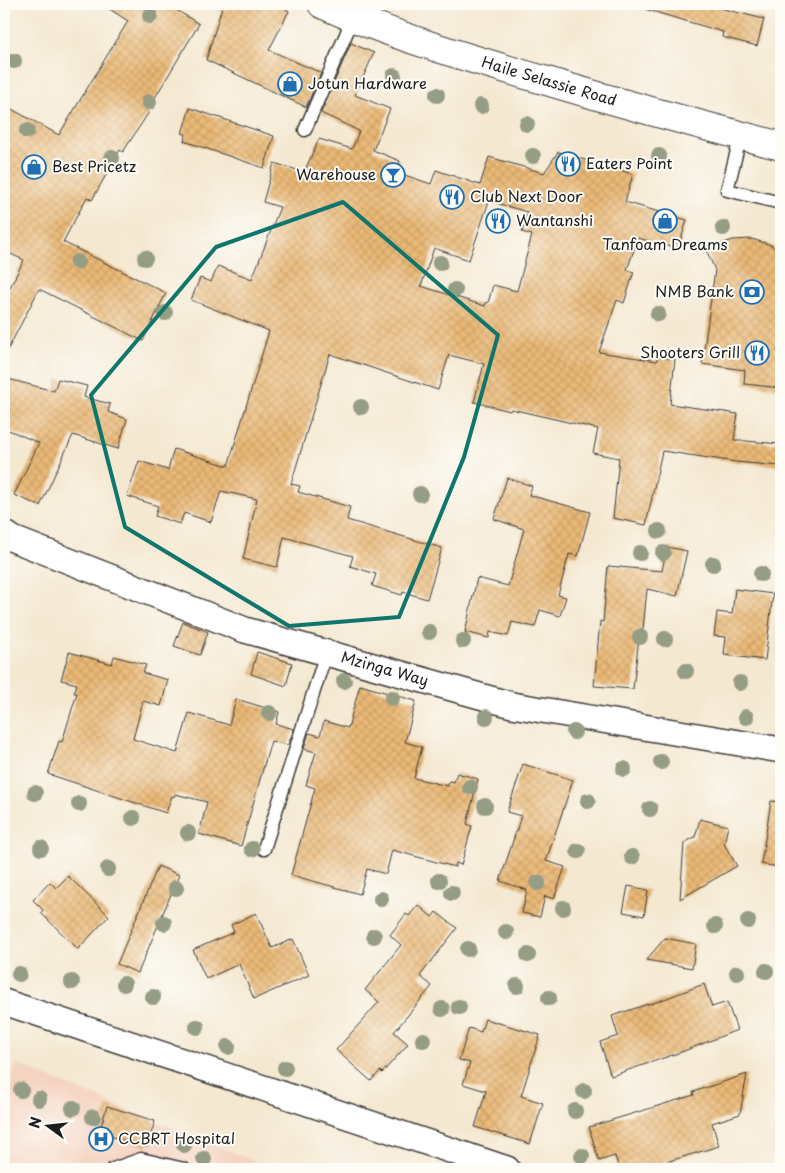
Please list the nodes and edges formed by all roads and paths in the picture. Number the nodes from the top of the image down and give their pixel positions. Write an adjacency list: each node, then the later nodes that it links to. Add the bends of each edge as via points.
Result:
1 (322, 4): 2 (street, Haile Selassie Road)
2 (353, 18): 3 (lane); 4 (street, Haile Selassie Road, via 485,63)
3 (305, 130)
4 (741, 135): 5 (street, Haile Selassie Road); 6 (lane, via 727,190)
5 (781, 146)
6 (781, 203)
7 (4, 533): 8 (street, Mzinga Way, via 245,630)
8 (326, 653): 9 (street, Mzinga Way, via 512,705); 10 (lane)
9 (781, 750)
10 (264, 849)
11 (4, 1002): 14 (street)
12 (114, 1169): 13 (lane, via 141,1158)
13 (184, 1169)
14 (507, 1169)

